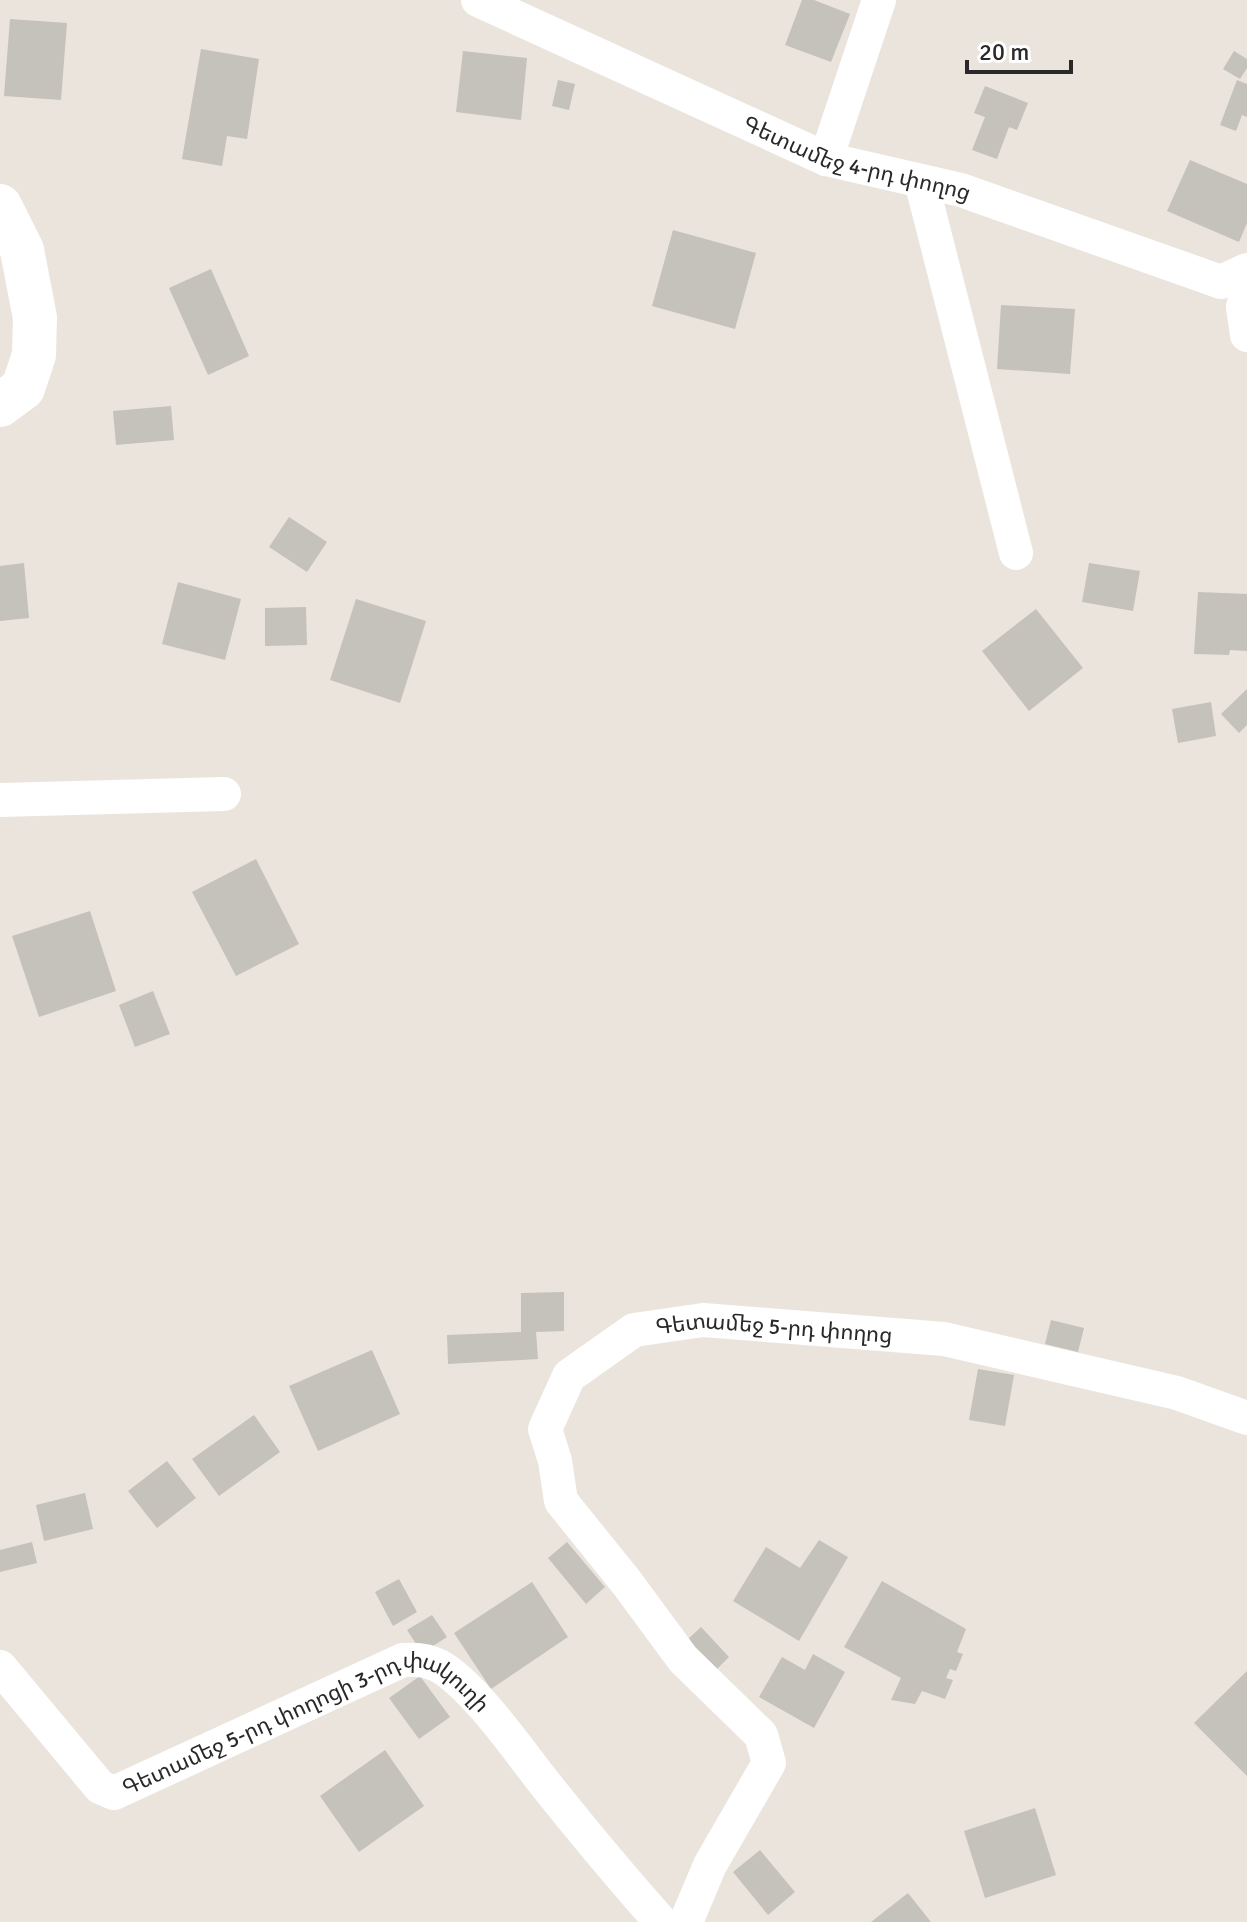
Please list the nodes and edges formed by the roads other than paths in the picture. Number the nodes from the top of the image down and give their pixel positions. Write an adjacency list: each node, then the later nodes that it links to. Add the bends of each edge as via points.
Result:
1 (879, 0): 3 (street)
2 (483, 1): 3 (street, Գետամեջ 4-րդ փողոց)
3 (826, 159): 4 (street, Գետամեջ 4-րդ փողոց)
4 (921, 181): 6 (street, Գետամեջ 4-րդ փողոց, via 961,190 1221,282); 10 (street)
5 (0, 206): 9 (street, via 22,250 35,318 34,355 23,388)
6 (1247, 270)
7 (1247, 292): 8 (street)
8 (1247, 335)
9 (0, 405)
10 (1016, 553)
11 (224, 794): 12 (street)
12 (0, 800)
13 (1247, 1418): 16 (street, Գետամեջ 5-րդ փողոց, via 1177,1393 944,1339 703,1320 634,1330 569,1376 545,1429 561,1501 683,1659 761,1735 769,1763 710,1865)
14 (0, 1667): 15 (street, Գետամեջ 5-րդ փողոցի 3-րդ փակուղի, via 100,1787 114,1793 403,1660 438,1665 508,1737)
15 (661, 1922)
16 (686, 1922)

